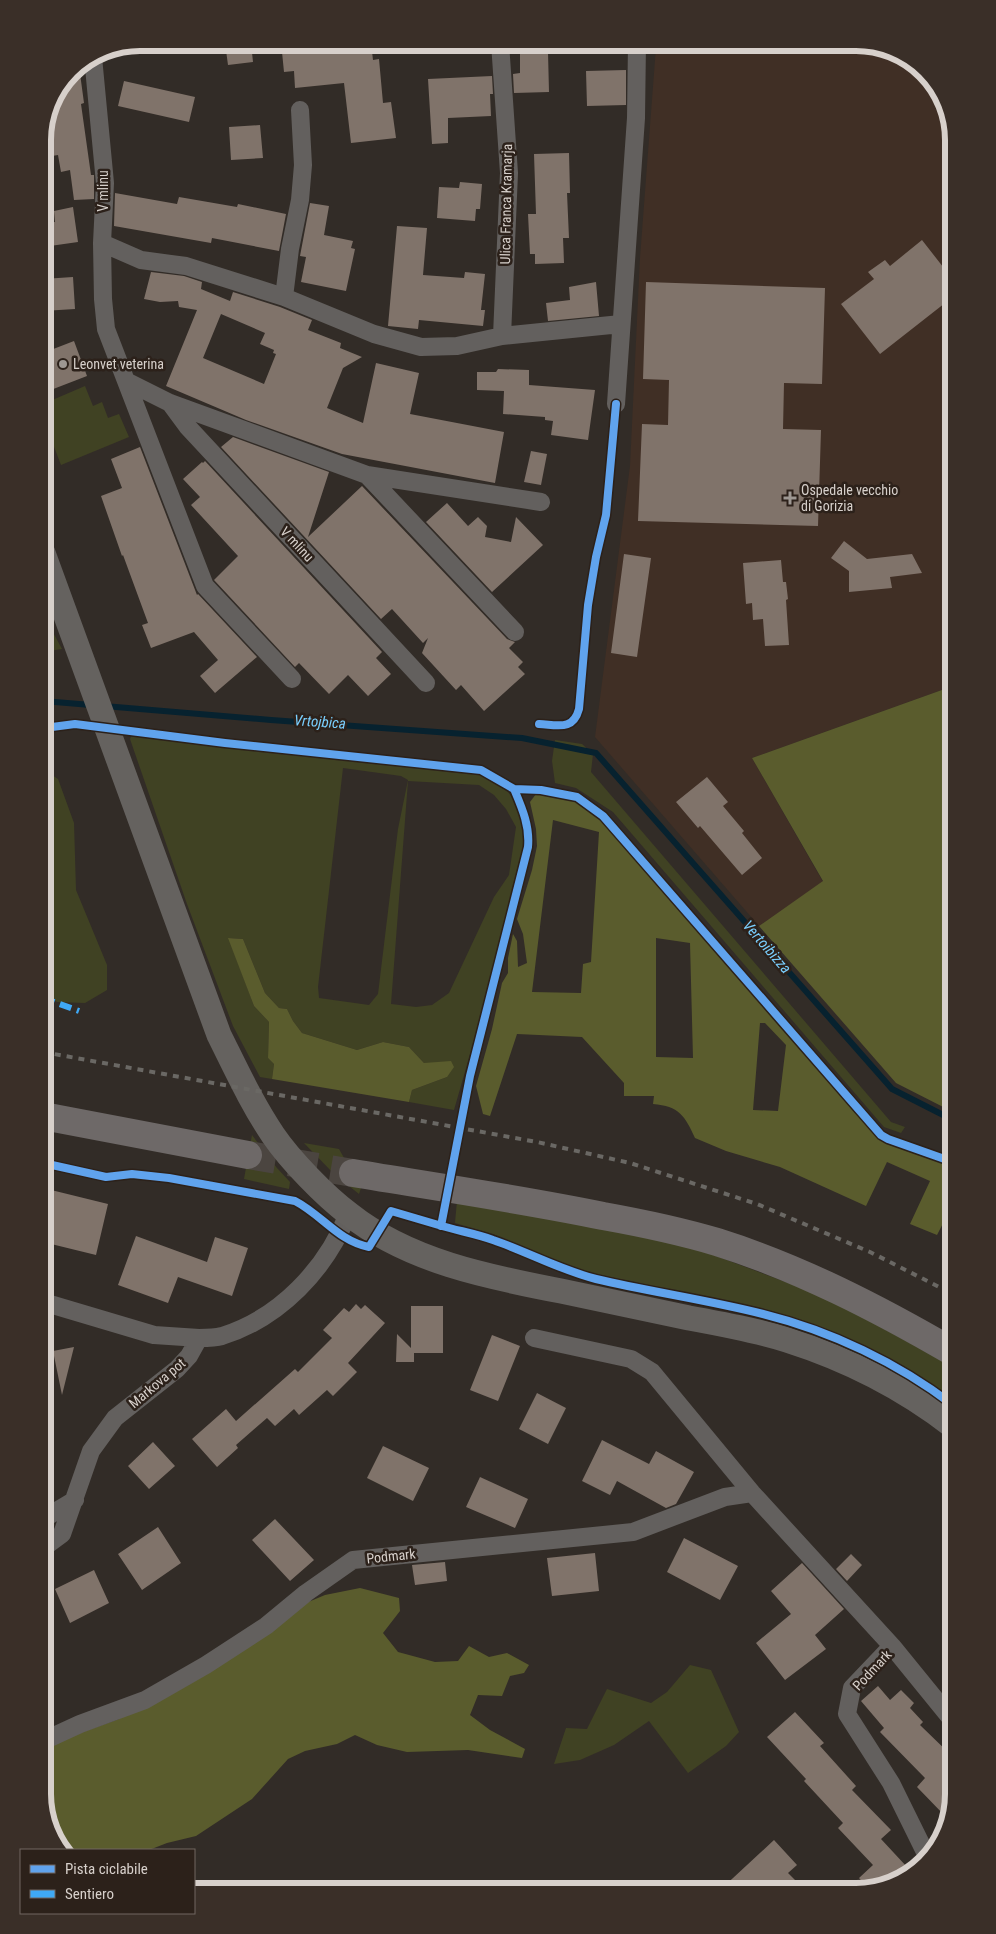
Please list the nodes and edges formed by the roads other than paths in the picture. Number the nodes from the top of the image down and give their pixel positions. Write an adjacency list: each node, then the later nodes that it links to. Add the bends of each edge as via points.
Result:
1 (501, 51): 8 (street, Ulica Franca Kramarja, via 509,173)
2 (637, 51): 7 (street, via 636,118)
3 (94, 64): 5 (street, V mlinu, via 105,183)
4 (300, 110): 6 (street, via 303,165)
5 (102, 244): 6 (street, via 142,260 186,266); 9 (street, V mlinu, via 102,299 106,329)
6 (284, 297): 8 (street, via 374,334 421,347 457,346)
7 (621, 324): 8 (street); 11 (street)
8 (502, 336)
9 (128, 382): 10 (street, V mlinu); 16 (street, V mlinu, via 205,586)
10 (170, 403): 12 (street, V mlinu); 17 (street, V mlinu, via 187,426)
11 (616, 404)
12 (367, 475): 13 (street, V mlinu); 15 (street, V mlinu)
13 (541, 502)
14 (51, 576): 21 (street, via 219,1035 274,1137)
15 (515, 632)
16 (292, 679)
17 (426, 683)
18 (51, 1118): 19 (main road)
19 (248, 1155)
20 (353, 1173): 25 (main road, via 575,1210 668,1228 716,1242 783,1266 856,1299)
21 (348, 1214): 23 (street, via 339,1235 312,1274 282,1304 221,1337); 26 (street, via 389,1240 454,1266 788,1340 847,1362 888,1382)
22 (51, 1305): 23 (street, via 154,1335)
23 (199, 1338): 28 (street, Markova pot, via 177,1369 115,1418 91,1452)
24 (534, 1338): 27 (street, via 631,1359 652,1372)
25 (945, 1347)
26 (945, 1420)
27 (752, 1493): 31 (street); 33 (street, Podmark, via 725,1497 632,1532 354,1560 266,1626 206,1665 145,1700)
28 (75, 1500): 29 (street); 30 (street, Markova pot, via 62,1534)
29 (51, 1514)
30 (51, 1542)
31 (892, 1646): 32 (street, Podmark); 34 (street, Podmark, via 852,1688 846,1714 891,1783)
32 (945, 1710)
33 (51, 1737)
34 (925, 1850)

